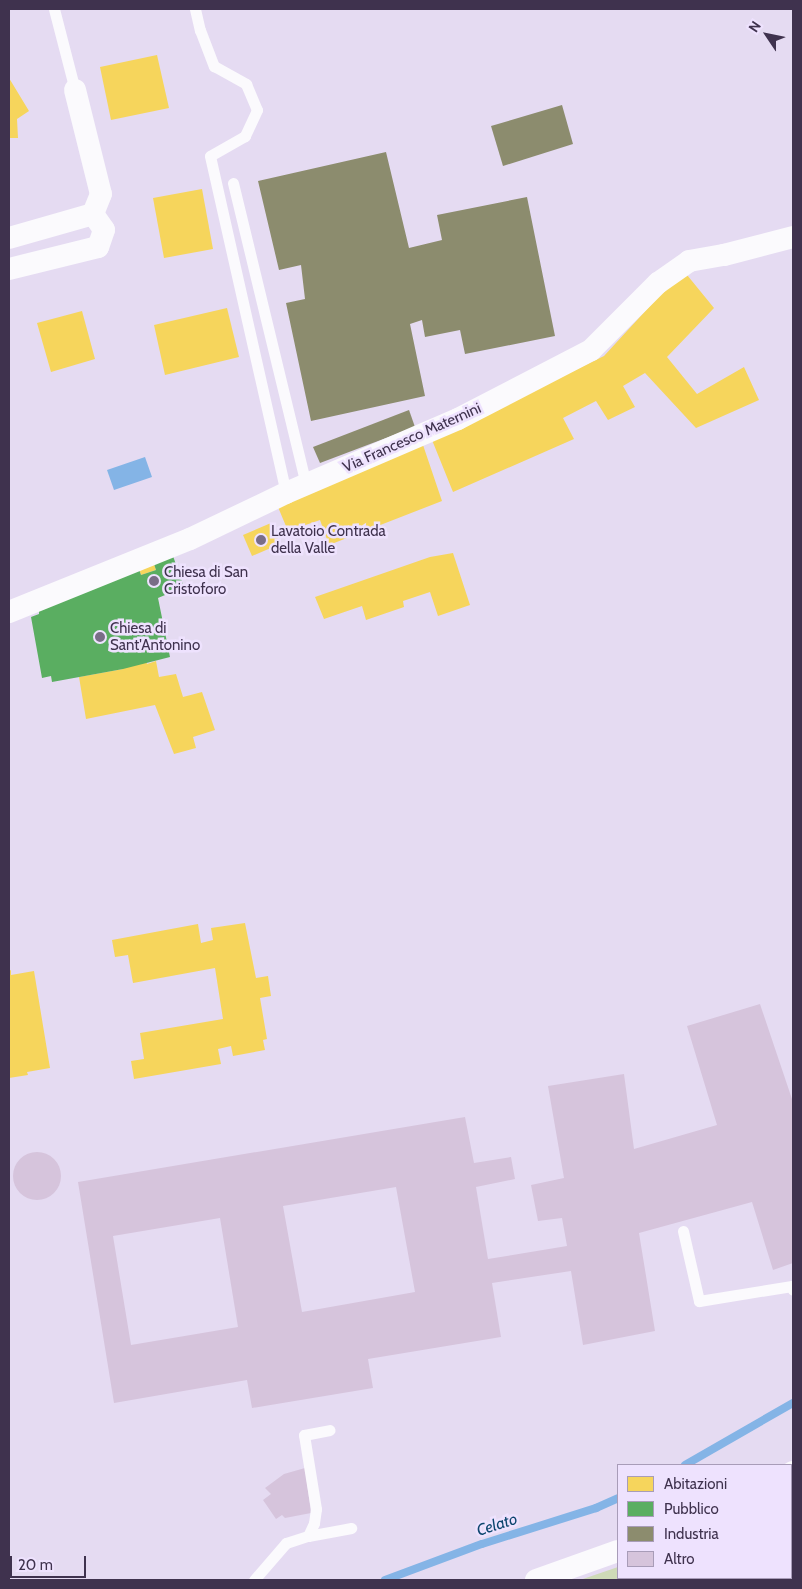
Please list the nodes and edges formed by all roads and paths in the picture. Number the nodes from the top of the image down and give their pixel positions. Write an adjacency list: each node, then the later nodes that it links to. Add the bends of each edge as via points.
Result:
1 (54, 9): 3 (lane)
2 (195, 9): 9 (lane, via 214,66 246,84 256,110 245,136 210,156)
3 (76, 90): 5 (street, via 101,194)
4 (233, 183): 9 (lane)
5 (93, 214): 7 (street); 8 (street, via 104,230 98,246)
6 (793, 237): 9 (street, Via Francesco Maternini, via 724,256 689,261 658,283 591,350 458,419)
7 (9, 238)
8 (9, 269)
9 (296, 489): 10 (street, Via Francesco Maternini, via 190,539)
10 (9, 612)
11 (683, 1231): 12 (lane, via 699,1302 792,1286)
12 (793, 1290)
13 (330, 1430): 15 (lane, via 304,1435 316,1509)
14 (351, 1528): 15 (lane)
15 (308, 1536): 17 (lane, via 286,1543)
16 (617, 1551): 18 (street)
17 (254, 1580)
18 (536, 1580)

